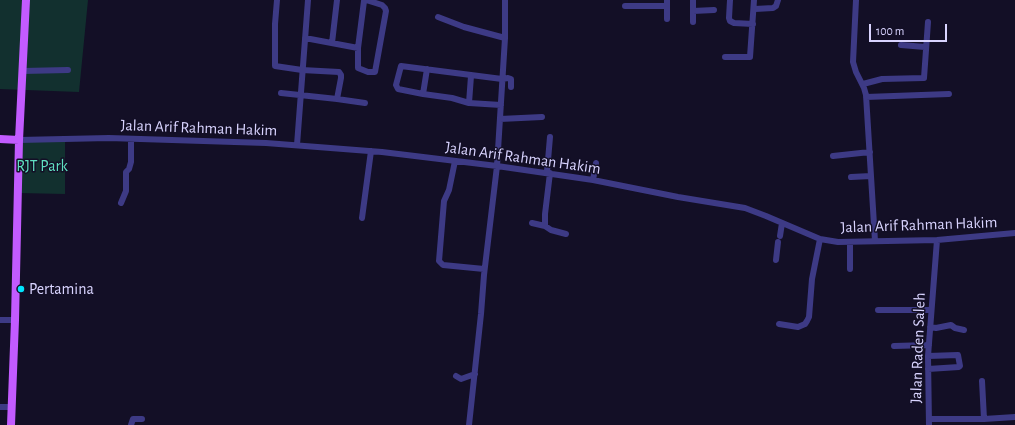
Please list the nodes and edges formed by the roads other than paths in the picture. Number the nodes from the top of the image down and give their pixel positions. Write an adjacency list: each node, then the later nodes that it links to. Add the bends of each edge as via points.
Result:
1 (26, 0): 31 (main road)
2 (277, 0): 30 (street, via 274,64 277,67)
3 (308, 0): 21 (street)
4 (337, 0): 23 (street)
5 (505, 0): 22 (street)
6 (693, 0): 15 (street)
7 (730, 0): 20 (street, via 730,21)
8 (754, 0): 13 (street)
9 (778, 0): 13 (street, via 773,8)
10 (856, 0): 34 (street, via 852,52 856,72)
11 (667, 3): 12 (street); 17 (street)
12 (625, 6)
13 (755, 8): 20 (street)
14 (714, 10): 15 (street)
15 (693, 11): 18 (street)
16 (438, 17): 22 (street)
17 (667, 19)
18 (693, 22)
19 (928, 22): 25 (street)
20 (753, 24): 27 (street, via 750,57)
21 (305, 38): 23 (street); 30 (street)
22 (505, 38): 33 (street)
23 (332, 43): 26 (street)
24 (901, 45): 25 (street)
25 (925, 47): 34 (street, via 924,78 882,79)
26 (358, 48): 26 (street, via 358,68 375,72 386,11 382,5 364,1)
27 (725, 57)
28 (427, 69): 32 (street); 37 (street); 37 (street, via 401,66 396,85 400,90)
29 (68, 70): 31 (street)
30 (302, 70): 39 (street); 41 (street, via 340,73)
31 (23, 71): 49 (main road)
32 (471, 76): 33 (street); 43 (street)
33 (502, 79): 35 (street, via 511,79); 44 (street)
34 (863, 84): 40 (street)
35 (511, 87)
36 (281, 93): 39 (street)
37 (423, 94): 43 (street)
38 (949, 94): 40 (street)
39 (301, 95): 41 (street); 51 (street)
40 (866, 97): 53 (street)
41 (337, 98): 42 (street)
42 (365, 103)
43 (469, 103): 44 (street)
44 (501, 105): 46 (street)
45 (542, 117): 46 (street)
46 (500, 119): 57 (street)
47 (550, 137): 59 (street)
48 (0, 139): 49 (main road)
49 (19, 140): 50 (street, Jalan Arif Rahman Hakim); 81 (main road)
50 (131, 140): 51 (street, Jalan Arif Rahman Hakim); 58 (street, via 131,162)
51 (297, 145): 52 (street, Jalan Arif Rahman Hakim)
52 (371, 151): 55 (street, Jalan Arif Rahman Hakim); 65 (street)
53 (870, 152): 54 (street); 62 (street)
54 (832, 156)
55 (455, 161): 57 (street, Jalan Arif Rahman Hakim); 76 (street, via 444,201 439,261 443,265)
56 (596, 164): 63 (street)
57 (497, 166): 59 (street, Jalan Arif Rahman Hakim); 76 (street)
58 (126, 172): 60 (street); 64 (street, via 126,191)
59 (548, 172): 63 (street, Jalan Arif Rahman Hakim); 68 (street)
60 (119, 174)
61 (851, 176): 62 (street)
62 (871, 176): 73 (street)
63 (594, 180): 66 (street, Jalan Arif Rahman Hakim, via 745,208)
64 (122, 204)
65 (362, 218)
66 (782, 223): 71 (street, Jalan Arif Rahman Hakim); 75 (street)
67 (532, 224): 68 (street)
68 (545, 226): 69 (street)
69 (566, 234)
70 (1015, 234): 72 (street, Jalan Arif Rahman Hakim)
71 (820, 239): 74 (street, Jalan Arif Rahman Hakim); 82 (street, via 812,278 809,317 805,324 798,327)
72 (936, 240): 73 (street, Jalan Arif Rahman Hakim); 79 (street, Jalan Raden Saleh)
73 (875, 241): 74 (street, Jalan Arif Rahman Hakim)
74 (850, 242): 77 (street)
75 (776, 260)
76 (484, 269): 89 (street)
77 (850, 269)
78 (878, 310): 79 (street)
79 (931, 310): 83 (street, Jalan Raden Saleh)
80 (0, 320): 81 (street)
81 (16, 320): 93 (main road)
82 (779, 324)
83 (930, 327): 84 (street, via 951,325); 85 (street, Jalan Raden Saleh)
84 (964, 330)
85 (929, 345): 86 (street); 87 (street, Jalan Raden Saleh)
86 (894, 346)
87 (928, 356): 88 (street, Jalan Raden Saleh); 88 (street, via 958,355 960,366)
88 (928, 369): 97 (street, Jalan Raden Saleh)
89 (475, 374): 90 (street, via 460,378); 100 (street)
90 (456, 376)
91 (982, 381): 96 (street)
92 (0, 407): 93 (street)
93 (12, 407): 98 (main road)
94 (1015, 417): 96 (street, Jalan Raden Saleh)
95 (142, 419): 99 (street, via 133,419)
96 (984, 419): 97 (street, Jalan Raden Saleh)
97 (929, 422)
98 (12, 425)
99 (131, 425)
100 (469, 425)

